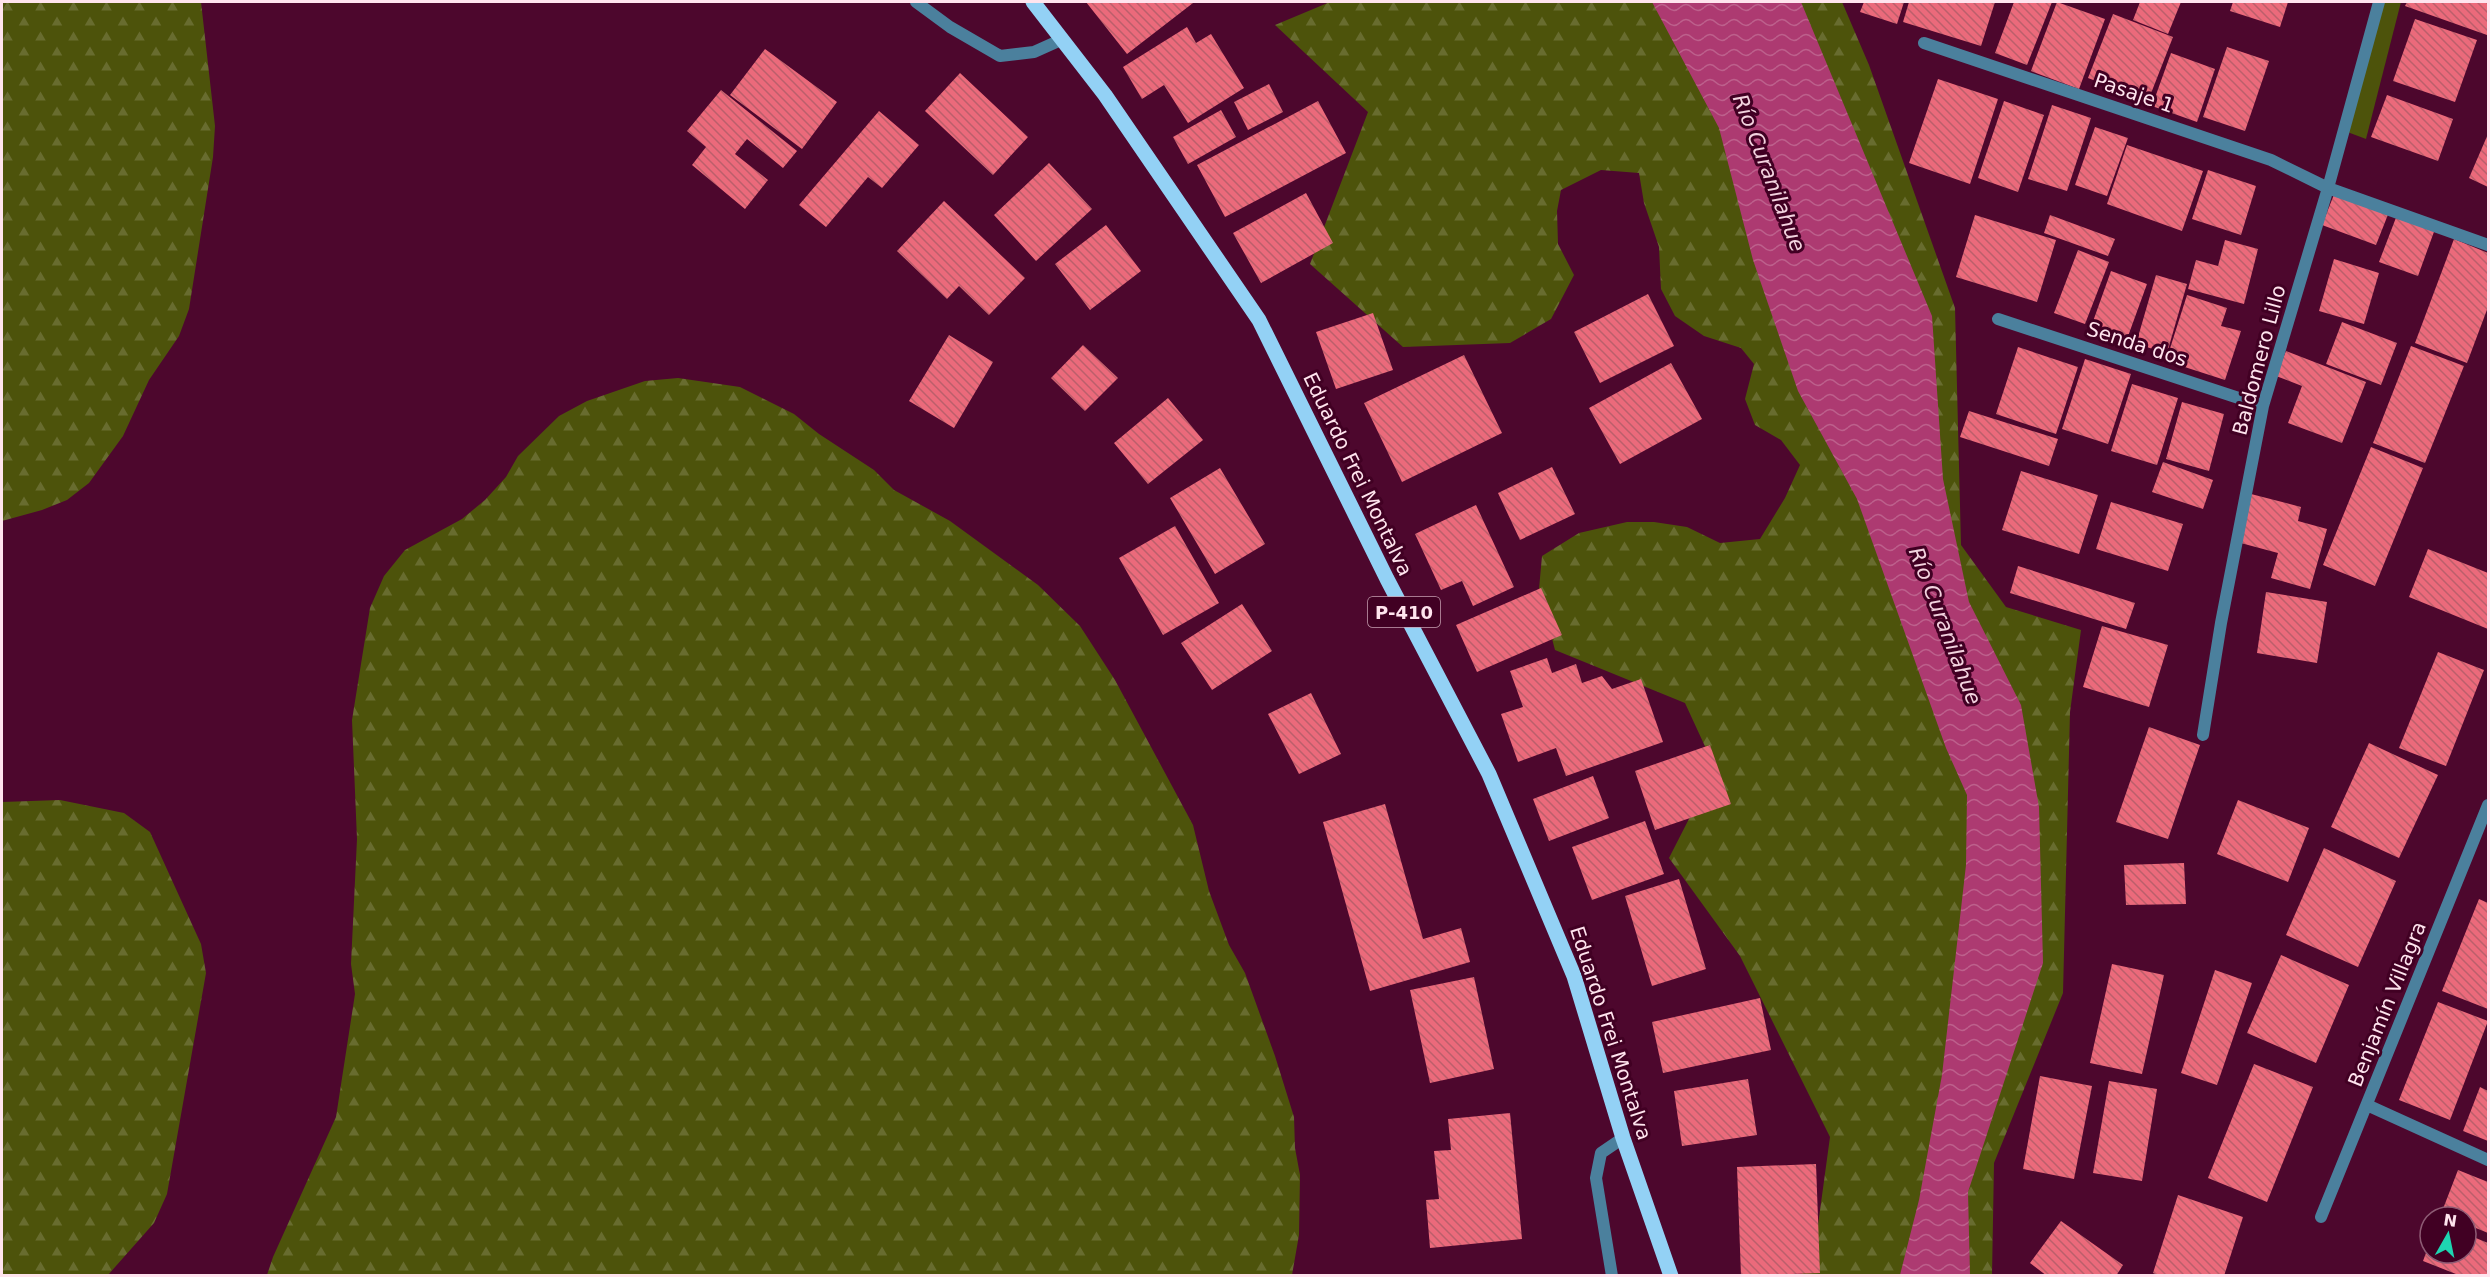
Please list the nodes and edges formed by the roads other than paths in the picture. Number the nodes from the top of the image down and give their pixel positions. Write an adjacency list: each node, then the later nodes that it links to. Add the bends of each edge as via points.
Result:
1 (915, 2): 4 (street, via 1000,56 1034,52)
2 (1033, 2): 4 (main road, Eduardo Frei Montalva / P-410)
3 (2379, 2): 6 (street, Baldomero Lillo)
4 (1063, 39): 13 (main road, Eduardo Frei Montalva / P-410, via 1259,320 1489,774 1574,976)
5 (1924, 43): 6 (street, Pasaje 1, via 2271,160)
6 (2328, 188): 7 (street, Pasaje 1); 9 (street, Baldomero Lillo)
7 (2488, 245)
8 (1998, 319): 9 (street, Senda dos)
9 (2263, 406): 10 (street, Baldomero Lillo)
10 (2203, 735)
11 (2488, 805): 12 (street, Benjamín Villagra)
12 (2367, 1105): 14 (street); 15 (street, Benjamín Villagra)
13 (1623, 1138): 16 (street, via 1600,1153 1596,1178); 17 (main road, Eduardo Frei Montalva / P-410)
14 (2488, 1160)
15 (2321, 1217)
16 (1612, 1275)
17 (1671, 1275)

